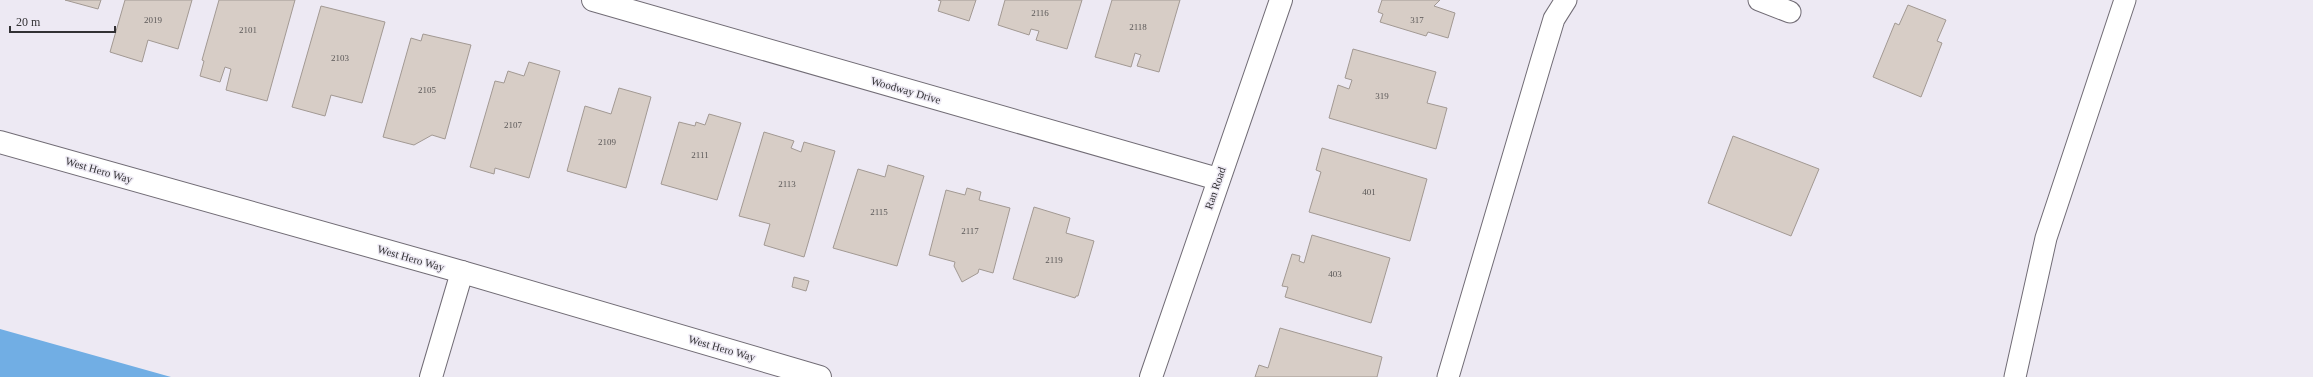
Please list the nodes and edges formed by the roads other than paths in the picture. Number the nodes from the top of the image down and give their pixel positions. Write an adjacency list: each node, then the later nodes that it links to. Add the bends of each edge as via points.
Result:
1 (593, 0): 8 (street, Woodway Drive)
2 (1281, 0): 8 (street, Ran Road)
3 (1566, 0): 13 (lane, via 1554,19)
4 (1759, 0): 6 (lane)
5 (2125, 0): 14 (lane, via 2046,238)
6 (1790, 12)
7 (0, 142): 9 (street, West Hero Way)
8 (1218, 179): 12 (street, Ran Road)
9 (462, 272): 10 (street); 11 (street, West Hero Way)
10 (431, 377)
11 (820, 377)
12 (1151, 377)
13 (1448, 377)
14 (2016, 377)

